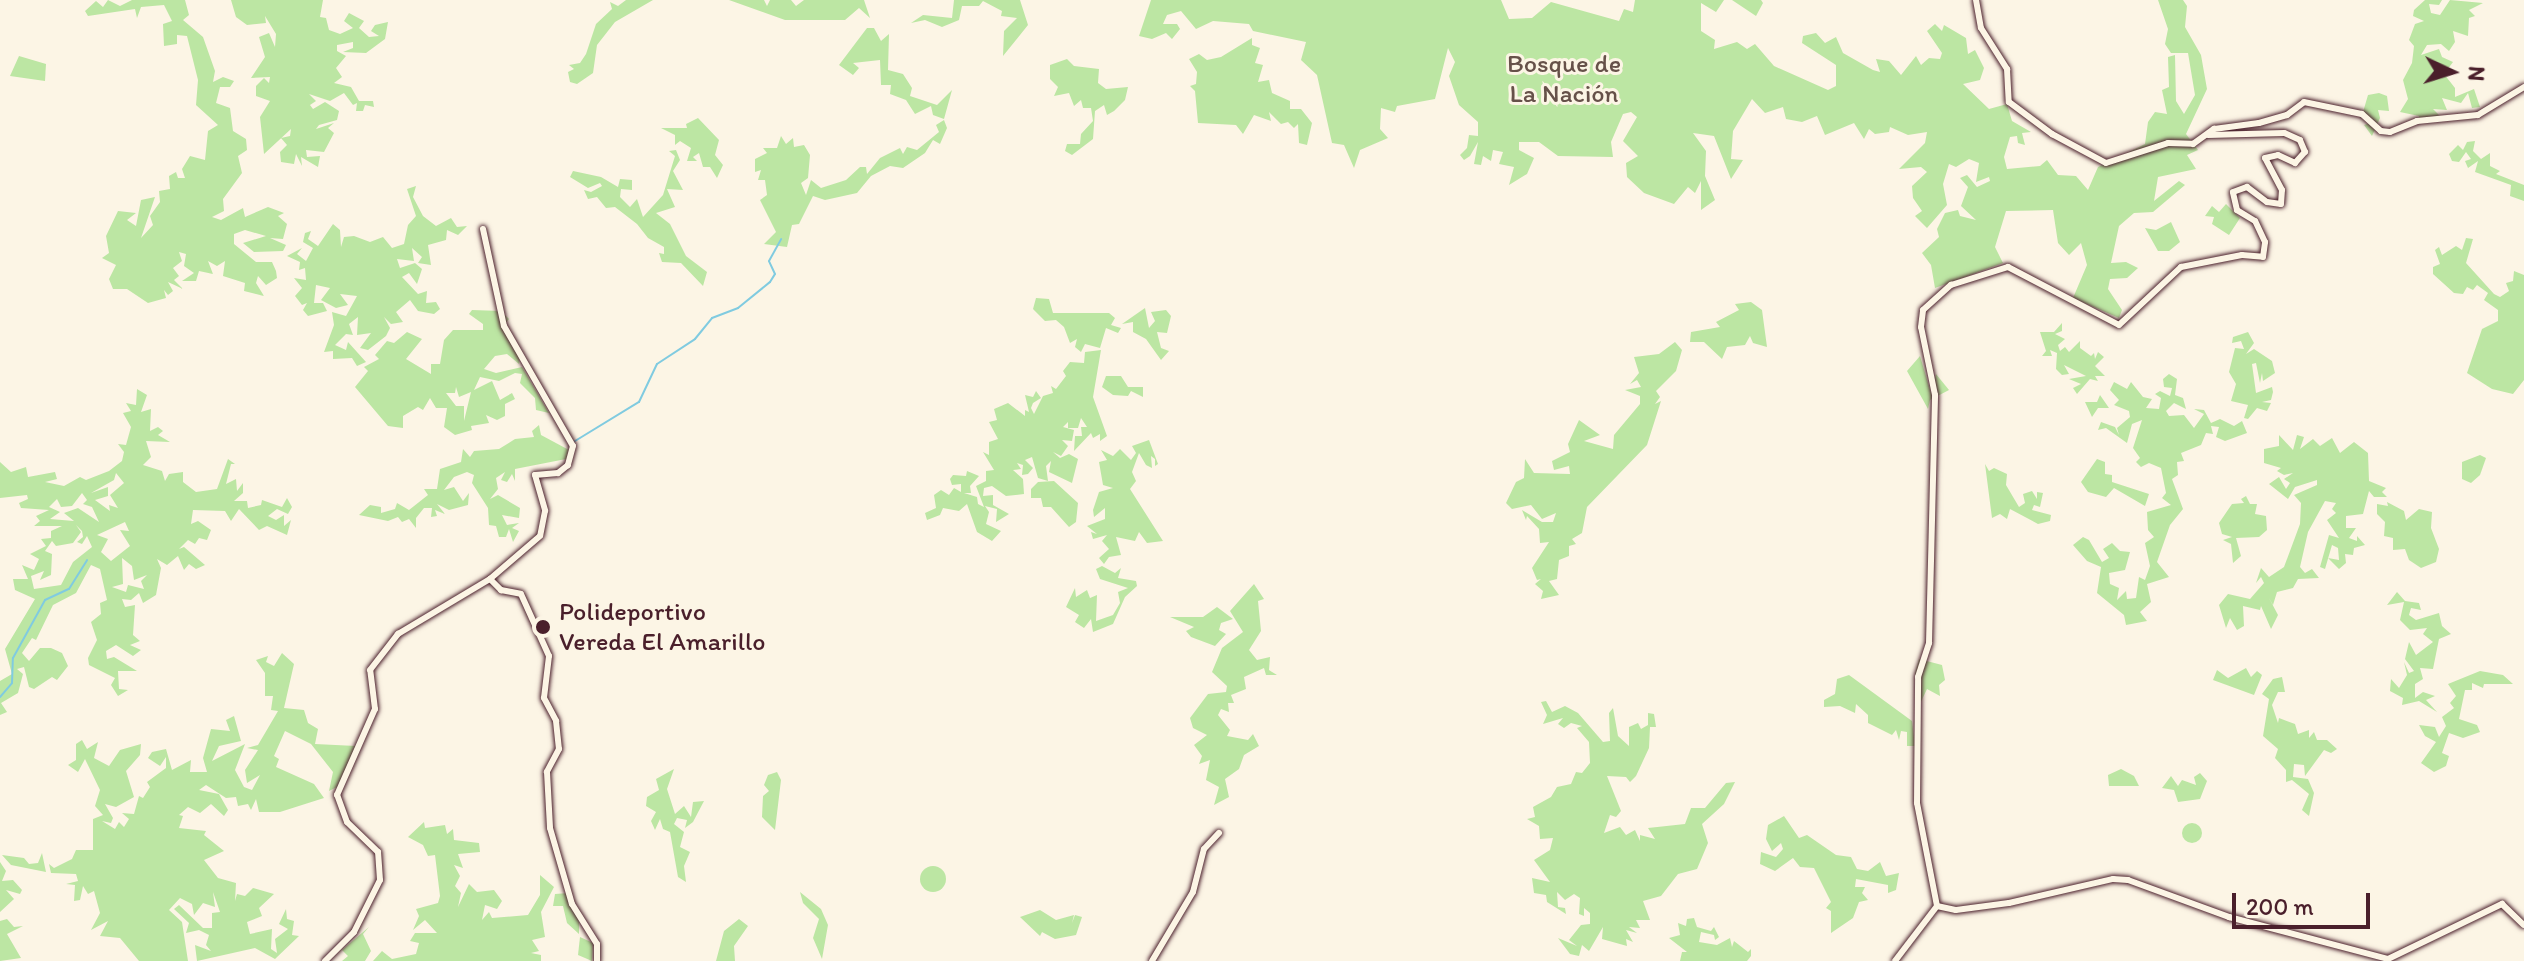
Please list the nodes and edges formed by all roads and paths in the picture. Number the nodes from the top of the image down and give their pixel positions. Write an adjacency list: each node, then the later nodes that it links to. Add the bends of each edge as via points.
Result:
1 (1976, 0): 3 (street, via 1981,28 2007,69 2009,102 2083,154 2106,163 2168,143 2193,144)
2 (2524, 87): 3 (street, via 2478,115 2432,119 2390,132 2381,131 2362,114 2304,102 2287,115 2230,124)
3 (2208, 135): 7 (street, via 2284,133 2300,140 2305,152 2295,163 2278,155 2265,158 2285,198 2281,204 2267,202 2247,187 2233,192 2237,210 2255,221 2265,242 2263,257 2242,255 2181,267 2119,325 2008,267 1951,285 1923,310 1921,327 1935,395 1929,643 1918,677 1917,803)
4 (483, 229): 5 (street, via 504,326 572,443 568,465 558,473 535,475 545,511 540,536)
5 (490, 579): 9 (street, via 398,634 370,670 375,709 337,795 347,822 378,852 380,880 354,932); 10 (street, via 501,590 521,594 549,656 544,698 556,721 559,749 545,787 550,828 572,904 597,944)
6 (1219, 833): 11 (street, via 1208,842 1193,892)
7 (1937, 906): 8 (street, via 1956,910 1996,905 2128,880 2229,917 2388,959 2502,904); 12 (street)
8 (2524, 925)
9 (325, 961)
10 (597, 961)
11 (1152, 961)
12 (1895, 961)

